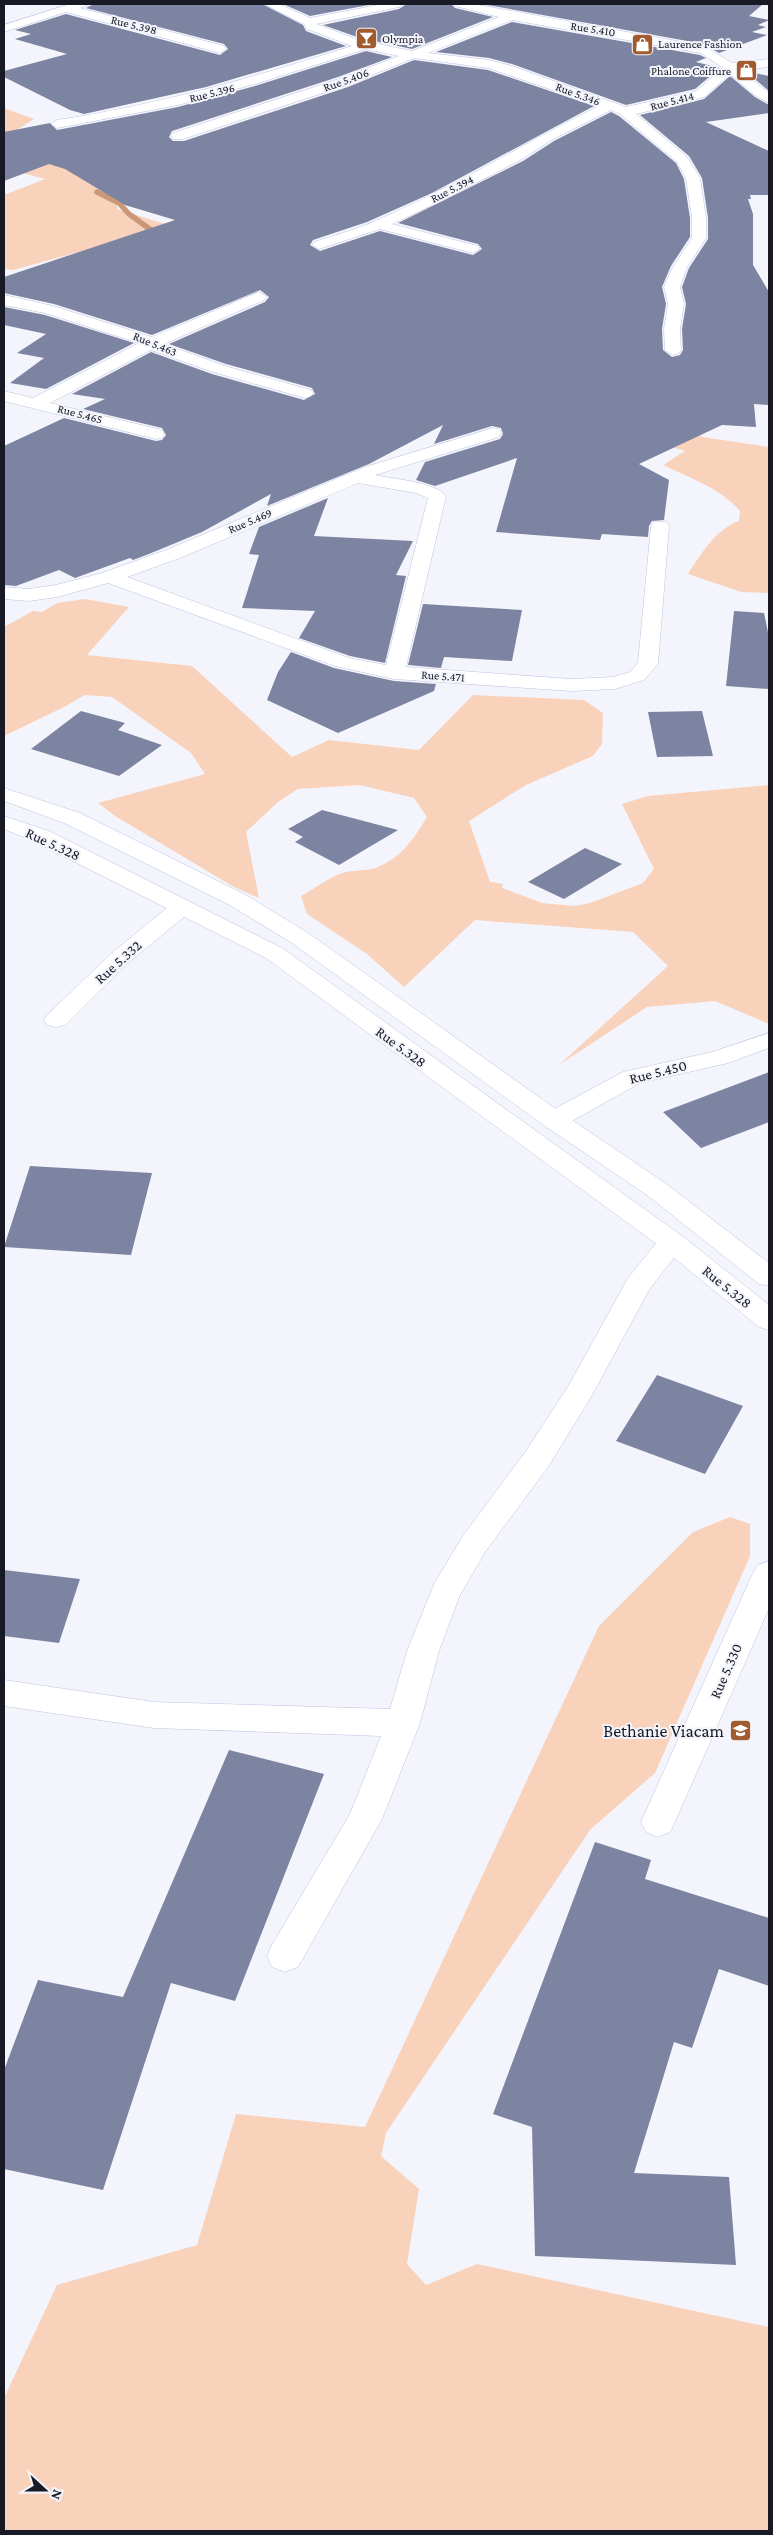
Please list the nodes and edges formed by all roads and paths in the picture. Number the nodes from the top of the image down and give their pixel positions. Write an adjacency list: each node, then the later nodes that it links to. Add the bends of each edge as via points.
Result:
1 (84, 4): 5 (street)
2 (270, 4): 7 (street, Rue 5.346)
3 (400, 4): 7 (street)
4 (459, 4): 6 (street, Rue 5.410)
5 (66, 8): 8 (street); 10 (street, Rue 5.398)
6 (511, 16): 11 (street, Rue 5.406); 13 (street, Rue 5.410, via 692,46 713,54)
7 (309, 22): 9 (street, Rue 5.346, via 337,38)
8 (4, 29)
9 (364, 46): 11 (street, Rue 5.346); 17 (street, Rue 5.396, via 208,94)
10 (220, 49)
11 (410, 54): 15 (street, Rue 5.346, via 499,67); 18 (street, Rue 5.406, via 343,82)
12 (769, 63): 13 (street)
13 (731, 67): 14 (street, Rue 5.410, via 744,82); 16 (street, Rue 5.414, via 700,94)
14 (769, 99)
15 (609, 106): 16 (street, Rue 5.346); 19 (street, Rue 5.394, via 548,136 442,196)
16 (625, 111): 25 (street, Rue 5.346, via 682,160 693,178 700,218 699,238 680,267 672,287 676,304)
17 (56, 124)
18 (178, 136)
19 (379, 226): 20 (street, Rue 5.394); 21 (street)
20 (319, 245)
21 (473, 248)
22 (260, 297): 24 (street)
23 (4, 300): 24 (street, Rue 5.463, via 48,309 137,336)
24 (150, 344): 26 (street, Rue 5.463); 28 (street)
25 (673, 350)
26 (305, 393)
27 (4, 396): 28 (street, Rue 5.465)
28 (37, 403): 30 (street, Rue 5.465)
29 (493, 433): 31 (street, Rue 5.469)
30 (156, 434)
31 (356, 477): 33 (street, Rue 5.469, via 173,554); 35 (street, via 421,489 437,496)
32 (660, 526): 35 (street, Rue 5.471, via 648,664 637,676 615,683 571,685)
33 (109, 577): 34 (street, Rue 5.469, via 57,591 29,595); 35 (street, Rue 5.471, via 342,662)
34 (4, 593)
35 (394, 672)
36 (4, 794): 41 (street, Rue 5.328, via 72,818 236,899 300,938)
37 (4, 822): 38 (street, Rue 5.328, via 41,836)
38 (182, 907): 39 (street, Rue 5.332, via 120,958); 42 (street, Rue 5.328, via 274,953)
39 (56, 1020)
40 (769, 1040): 41 (street, Rue 5.450, via 719,1058 632,1077)
41 (554, 1120): 43 (street, Rue 5.328, via 656,1189)
42 (672, 1242): 44 (street, Rue 5.328); 47 (street, via 638,1285 581,1390 537,1459 474,1544 445,1593 422,1651)
43 (769, 1277)
44 (769, 1320)
45 (769, 1574): 48 (street, Rue 5.330)
46 (4, 1693): 47 (street, via 154,1715)
47 (403, 1723): 49 (street, via 366,1819)
48 (658, 1822)
49 (285, 1956)

